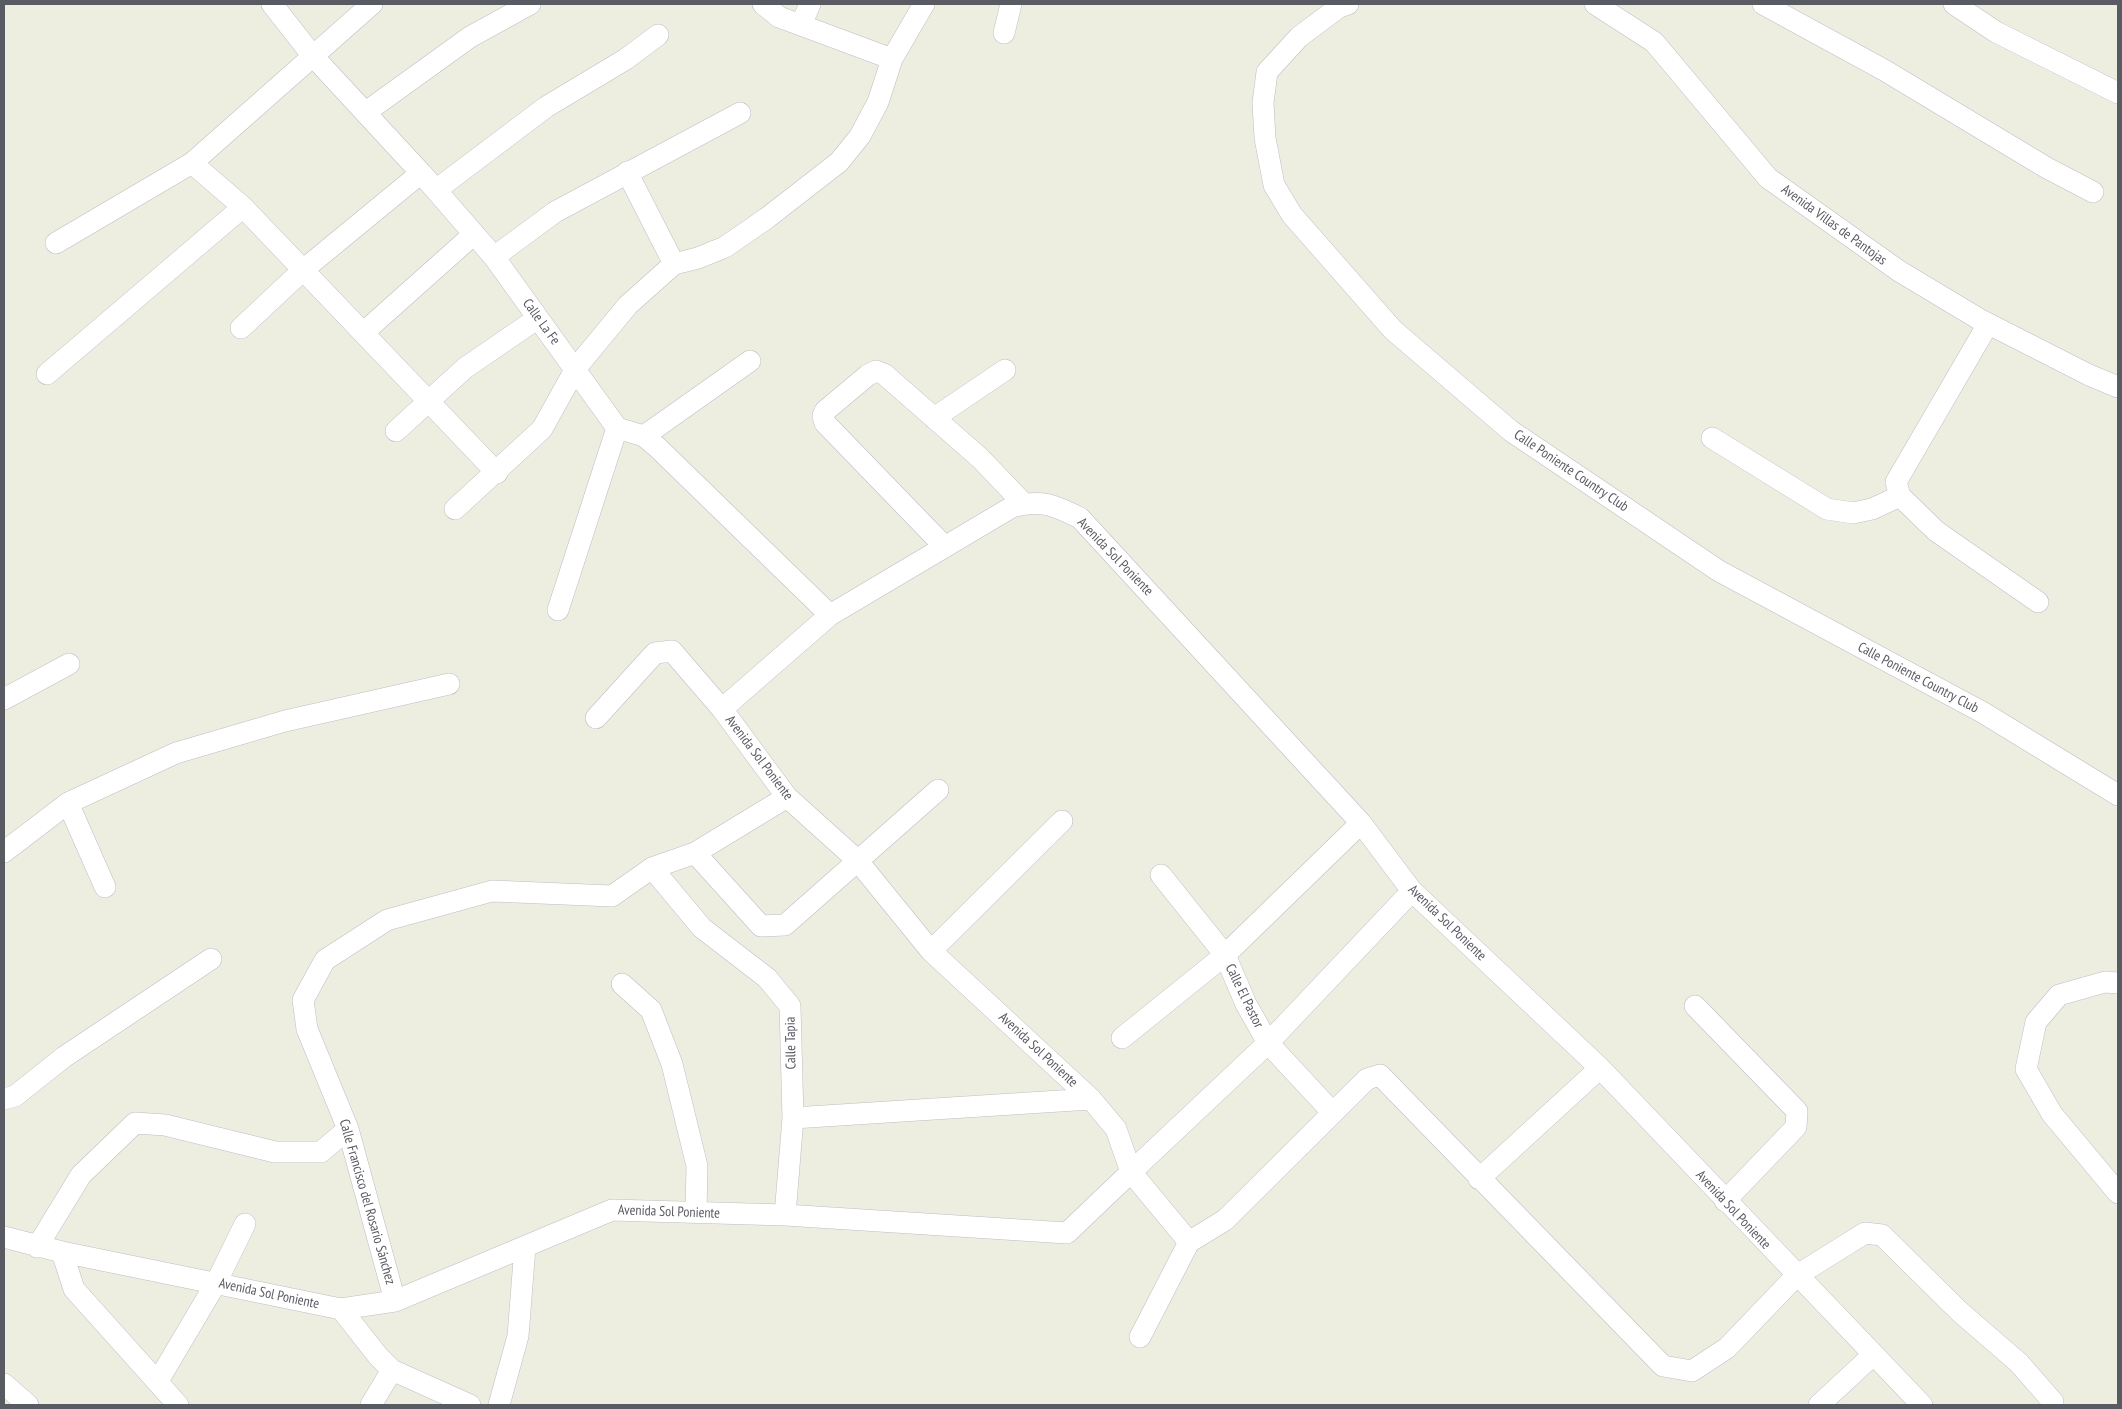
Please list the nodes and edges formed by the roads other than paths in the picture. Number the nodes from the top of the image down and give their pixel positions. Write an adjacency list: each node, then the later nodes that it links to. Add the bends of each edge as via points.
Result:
1 (272, 4): 15 (street, Calle La Fe)
2 (372, 4): 15 (street)
3 (530, 4): 18 (street, via 470,37)
4 (763, 4): 12 (street, via 779,16)
5 (810, 4): 12 (street)
6 (924, 4): 16 (street)
7 (1011, 4): 13 (street)
8 (1348, 4): 60 (street, Calle Poniente Country Club, via 1339,7 1299,37 1267,72 1263,103 1265,138 1274,185 1292,215 1393,330 1511,431 1719,571 1982,712)
9 (1595, 4): 32 (street, Avenida Villas de Pantojas, via 1654,42 1768,178 1899,271)
10 (1763, 4): 24 (street, via 1884,70)
11 (1954, 4): 17 (street, via 1996,32)
12 (801, 25): 16 (street)
13 (1004, 33)
14 (658, 35): 23 (street, via 626,60 546,107)
15 (312, 55): 18 (street, Calle La Fe); 20 (street)
16 (892, 59): 29 (street, via 878,102 860,136 839,162 725,247)
17 (2118, 93)
18 (366, 112): 22 (street, Calle La Fe)
19 (740, 114): 21 (street)
20 (192, 163): 25 (street); 27 (street)
21 (626, 172): 28 (street, via 555,212); 29 (street)
22 (421, 173): 23 (street, Calle La Fe); 30 (street)
23 (436, 190): 26 (street, Calle La Fe)
24 (2093, 192)
25 (243, 207): 30 (street); 38 (street)
26 (474, 234): 28 (street, Calle La Fe); 34 (street)
27 (56, 243)
28 (494, 257): 31 (street, Calle La Fe)
29 (674, 264): 36 (street, via 628,305)
30 (303, 270): 33 (street); 34 (street)
31 (538, 318): 36 (street, Calle La Fe); 40 (street, via 464,368)
32 (1988, 324): 39 (street, Avenida Villas de Pantojas); 47 (street, via 1896,482)
33 (241, 328)
34 (363, 333): 40 (street)
35 (750, 362): 44 (street)
36 (576, 368): 42 (street, Calle La Fe); 46 (street, via 542,429)
37 (1005, 370): 41 (street)
38 (47, 374)
39 (2118, 387)
40 (428, 402): 43 (street); 46 (street)
41 (934, 418): 48 (street, via 980,458); 50 (street, via 884,374 876,371 825,410 823,416 824,423)
42 (617, 428): 44 (street); 52 (street)
43 (396, 431)
44 (644, 436): 53 (street)
45 (1712, 438): 47 (street, via 1827,509 1853,513 1872,509)
46 (496, 473): 49 (street)
47 (1900, 496): 51 (street, via 1936,531)
48 (1024, 504): 50 (street, Avenida Sol Poniente, via 1012,507); 64 (street, Avenida Sol Poniente, via 1033,502 1056,506 1080,518)
49 (455, 509)
50 (945, 547): 53 (street, Avenida Sol Poniente)
51 (2038, 602)
52 (558, 610)
53 (830, 615): 57 (street, Avenida Sol Poniente)
54 (69, 664): 56 (street)
55 (449, 684): 62 (street, via 284,721 176,753)
56 (4, 699)
57 (722, 709): 58 (street, via 672,651 655,653); 61 (street, Avenida Sol Poniente)
58 (596, 718)
59 (938, 790): 67 (street)
60 (2118, 795)
61 (787, 797): 66 (street, Calle Francisco del Rosario Sánchez); 67 (street, Avenida Sol Poniente)
62 (68, 803): 65 (street); 70 (street)
63 (1062, 821): 72 (street)
64 (1361, 823): 71 (street, Avenida Sol Poniente); 73 (street)
65 (4, 852)
66 (695, 853): 67 (street, via 761,926 785,925); 68 (street, Calle Francisco del Rosario Sánchez)
67 (857, 860): 72 (street, Avenida Sol Poniente)
68 (652, 868): 84 (street, Calle Tapia, via 702,928 766,978 790,1006); 85 (street, Calle Francisco del Rosario Sánchez, via 612,896 492,891 387,920 325,960 303,1000 307,1029)
69 (1162, 875): 73 (street, Calle El Pastor)
70 (105, 887)
71 (1412, 891): 79 (street); 80 (street, Avenida Sol Poniente)
72 (931, 952): 82 (street, Avenida Sol Poniente)
73 (1225, 955): 78 (street); 79 (street, Calle El Pastor, via 1246,1004)
74 (211, 959): 81 (street, via 64,1057 15,1096)
75 (2118, 983): 88 (street, via 2105,982 2059,996 2036,1022 2026,1070 2052,1114)
76 (622, 984): 90 (street, via 651,1010 672,1064 697,1166)
77 (1695, 1006): 89 (street, via 1797,1111 1796,1128)
78 (1122, 1038)
79 (1268, 1043): 83 (street, Calle El Pastor); 86 (street)
80 (1600, 1068): 87 (street); 89 (street, Avenida Sol Poniente)
81 (4, 1099)
82 (1091, 1099): 84 (street); 86 (street, Avenida Sol Poniente, via 1116,1129)
83 (1333, 1113): 87 (street, via 1367,1079 1380,1075); 94 (street, via 1225,1220)
84 (793, 1118): 91 (street, Calle Tapia)
85 (348, 1129): 95 (street, via 321,1152 275,1152 165,1125 135,1123 81,1175); 100 (street, Calle Francisco del Rosario Sánchez)
86 (1131, 1172): 91 (street, Avenida Sol Poniente, via 1067,1233); 94 (street)
87 (1479, 1179): 98 (street, via 1663,1366 1692,1370 1727,1348)
88 (2118, 1193)
89 (1725, 1201): 98 (street, Avenida Sol Poniente)
90 (696, 1212): 91 (street, Avenida Sol Poniente); 96 (street, Avenida Sol Poniente, via 612,1210)
91 (785, 1215)
92 (245, 1224): 99 (street)
93 (4, 1237): 95 (street, Avenida Sol Poniente)
94 (1189, 1242): 102 (street)
95 (37, 1247): 97 (street, Avenida Sol Poniente)
96 (525, 1247): 100 (street, Avenida Sol Poniente); 112 (street, via 518,1336)
97 (62, 1252): 99 (street, Avenida Sol Poniente); 105 (street, via 74,1288)
98 (1796, 1276): 103 (street, Avenida Sol Poniente); 107 (street, via 1865,1233 1882,1235 1960,1312 2019,1364)
99 (216, 1283): 101 (street, Avenida Sol Poniente); 105 (street)
100 (395, 1302): 101 (street, Avenida Sol Poniente)
101 (341, 1309): 104 (street)
102 (1140, 1337)
103 (1873, 1355): 113 (street); 114 (street, Avenida Sol Poniente)
104 (392, 1370): 110 (street); 111 (street)
105 (158, 1381): 109 (street)
106 (4, 1384): 108 (street)
107 (2053, 1402)
108 (28, 1405)
109 (178, 1405)
110 (371, 1405)
111 (470, 1405)
112 (499, 1405)
113 (1819, 1405)
114 (1922, 1405)

